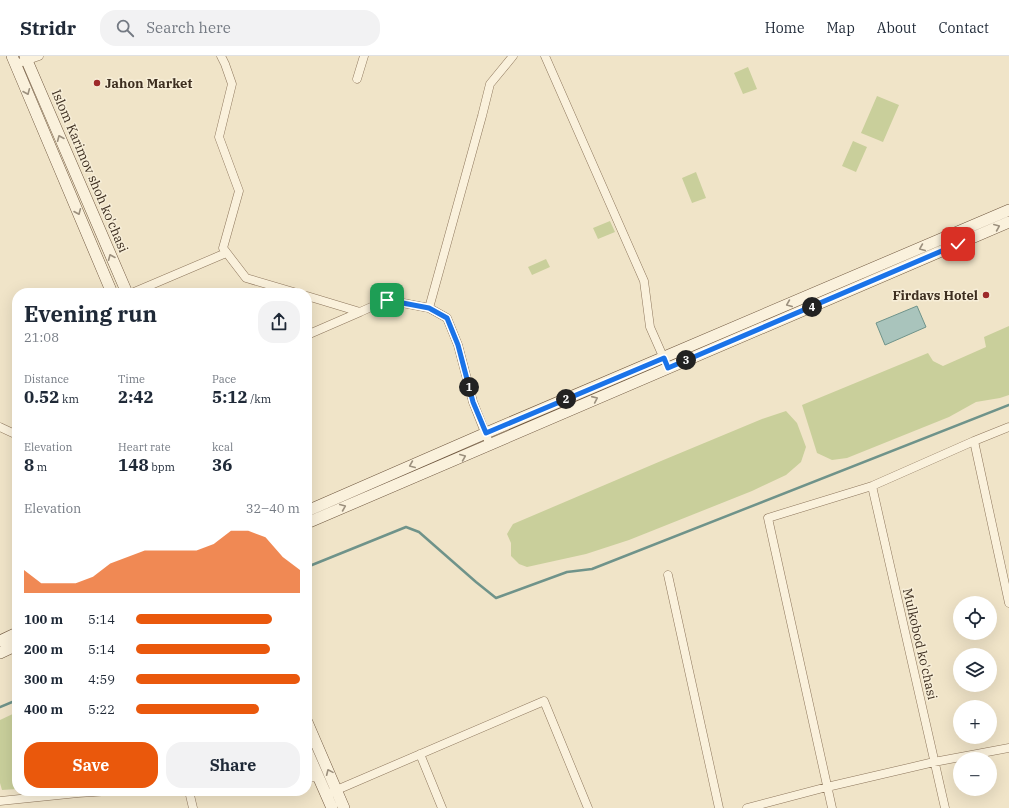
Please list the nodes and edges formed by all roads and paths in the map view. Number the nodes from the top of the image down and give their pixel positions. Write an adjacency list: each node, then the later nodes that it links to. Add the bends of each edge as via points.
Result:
1 (39, 56): 6 (street, Islom Karimov shoh ko'chasi)
2 (221, 56): 11 (street, via 232,84 219,137 239,191 223,248)
3 (364, 56): 8 (street)
4 (513, 56): 17 (street, via 490,84)
5 (545, 56): 20 (street, via 644,280 650,327)
6 (26, 58): 7 (street, Islom Karimov shoh ko'chasi); 13 (main road, Islom Karimov shoh ko'chasi, one-way to 6)
7 (14, 60): 12 (main road, Islom Karimov shoh ko'chasi, one-way to 12)
8 (357, 79)
9 (1009, 210): 20 (main road, one-way to 20)
10 (1009, 222): 20 (main road, one-way to 10, via 855,289)
11 (226, 253): 14 (street); 15 (street, via 246,278)
12 (110, 288)
13 (125, 288)
14 (144, 288)
15 (280, 288)
16 (312, 298): 18 (street)
17 (429, 308): 18 (street, via 387,300); 24 (street, via 447,318 458,345 473,402)
18 (360, 312): 19 (street)
19 (312, 333)
20 (666, 363): 24 (main road); 26 (main road, one-way to 20)
21 (0, 427): 23 (street)
22 (1009, 427): 25 (street)
23 (12, 433)
24 (486, 433): 26 (street); 28 (main road, one-way to 28)
25 (974, 441): 27 (street); 31 (street)
26 (490, 445): 29 (main road, one-way to 26)
27 (872, 486): 39 (street, Mulkobod ko'chasi); 43 (street, via 768,518)
28 (312, 509)
29 (312, 521)
30 (668, 575): 55 (street)
31 (1009, 603)
32 (12, 635): 33 (main road)
33 (0, 641)
34 (12, 647): 35 (main road)
35 (0, 653)
36 (312, 733): 44 (main road, one-way to 36)
37 (1009, 748): 39 (street)
38 (420, 754): 44 (street); 53 (street); 54 (street, via 544,701)
39 (934, 762): 43 (street); 58 (street, Mulkobod ko'chasi)
40 (312, 763): 41 (main road)
41 (318, 777): 42 (street); 45 (main road)
42 (312, 778)
43 (827, 787): 56 (street); 57 (street)
44 (337, 790): 45 (street); 52 (main road)
45 (326, 794): 51 (main road)
46 (52, 796): 48 (street)
47 (190, 796): 50 (street)
48 (0, 802): 49 (street)
49 (1, 808)
50 (193, 808)
51 (332, 808)
52 (344, 808)
53 (442, 808)
54 (588, 808)
55 (719, 808)
56 (747, 808)
57 (832, 808)
58 (945, 808)

